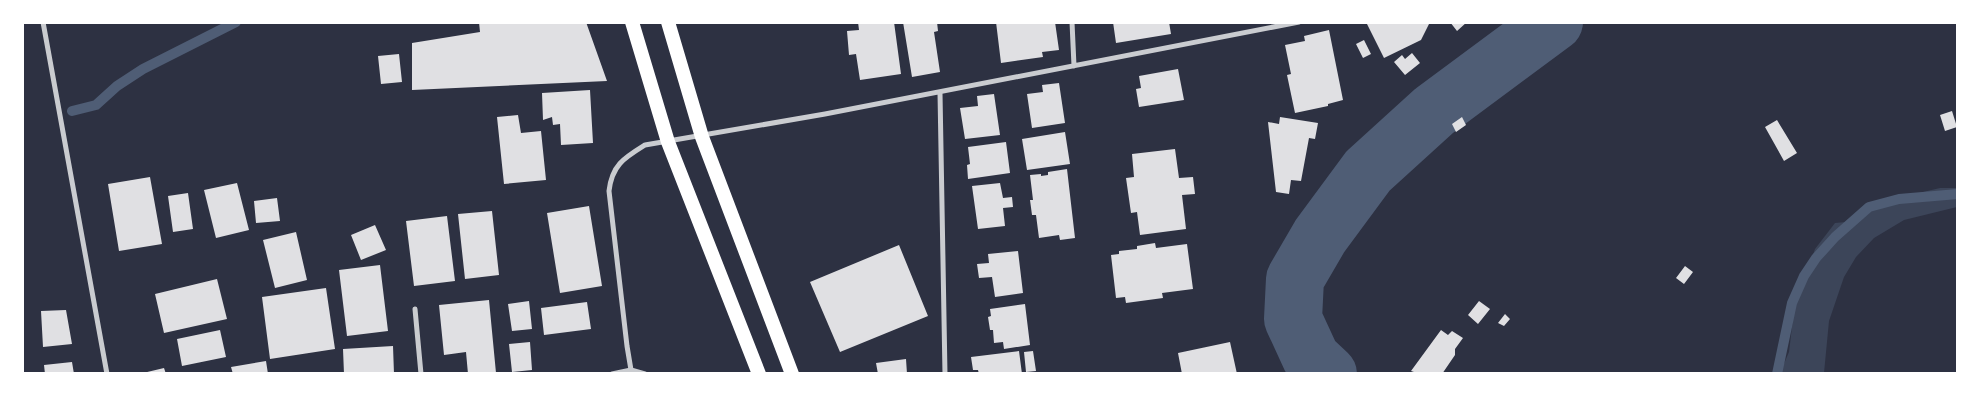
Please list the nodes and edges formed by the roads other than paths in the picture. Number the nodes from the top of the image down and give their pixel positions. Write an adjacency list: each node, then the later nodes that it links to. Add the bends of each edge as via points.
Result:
1 (43, 22): 12 (street)
2 (632, 22): 9 (highway)
3 (668, 22): 8 (highway)
4 (1072, 22): 6 (street)
5 (1299, 22): 6 (street)
6 (1074, 66): 7 (street)
7 (940, 93): 8 (street); 18 (street)
8 (702, 136): 9 (street); 17 (highway)
9 (668, 142): 11 (street, via 645,145 628,156 616,167 610,182); 16 (highway)
10 (415, 309): 13 (street)
11 (631, 370): 14 (street); 15 (street)
12 (107, 374)
13 (421, 374)
14 (612, 374)
15 (645, 374)
16 (759, 374)
17 (792, 374)
18 (945, 374)

